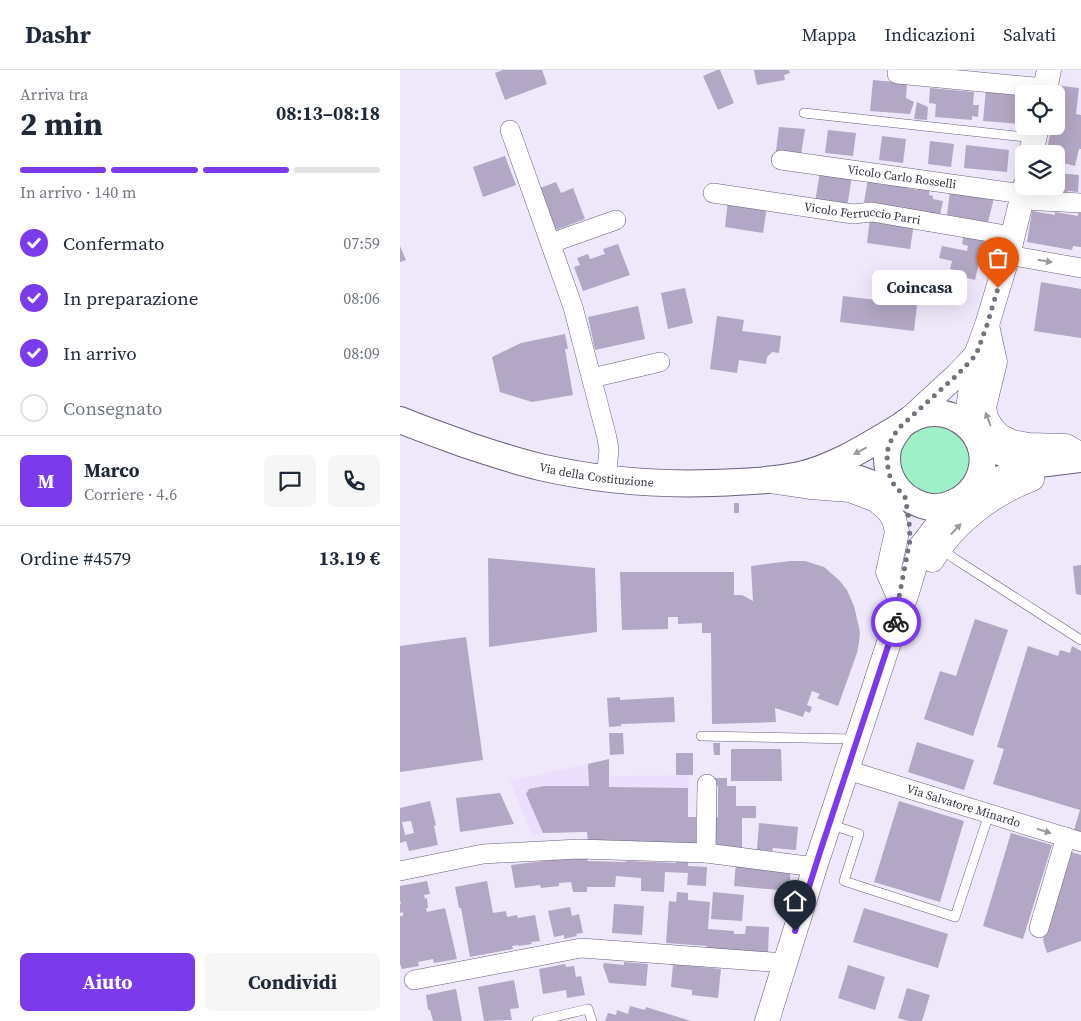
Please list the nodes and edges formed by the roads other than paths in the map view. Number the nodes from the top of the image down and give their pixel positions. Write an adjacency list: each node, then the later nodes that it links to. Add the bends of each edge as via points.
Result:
1 (897, 74): 2 (street)
2 (1046, 84)
3 (804, 114): 5 (lane)
4 (510, 130): 13 (street)
5 (1034, 139)
6 (781, 160): 7 (street, Vicolo Carlo Rosselli)
7 (1015, 192)
8 (713, 193): 14 (street, Vicolo Ferruccio Parri, via 853,214 872,212)
9 (1022, 195): 14 (street)
10 (1035, 195): 11 (street, Vicolo Carlo Rosselli)
11 (1081, 203)
12 (616, 220): 13 (street)
13 (551, 244): 19 (street, via 573,307)
14 (1010, 245): 15 (street, Vicolo Ferruccio Parri, one-way to 15); 16 (street)
15 (1081, 268)
16 (987, 325): 17 (street); 23 (street, one-way to 16, via 1066,446 1012,442 992,428 984,407 995,362)
17 (976, 355): 21 (street); 22 (street, via 968,408)
18 (660, 362): 19 (street)
19 (592, 378): 25 (street, via 609,450)
20 (400, 420): 25 (main road, Via della Costituzione, via 531,464)
21 (904, 423): 22 (main road, via 918,415 942,413 964,422); 24 (main road, one-way to 24, via 836,463); 27 (main road, via 893,436 887,461 894,485)
22 (975, 435): 23 (main road, via 995,450 1015,457); 28 (main road, via 981,448 981,470 972,490)
23 (1080, 458): 28 (main road, via 1031,465); 29 (street, one-way to 23, via 960,524 997,496 1017,484 1056,473)
24 (800, 474): 26 (main road, Via della Costituzione); 27 (main road, via 859,479)
25 (606, 478): 26 (main road, Via della Costituzione, via 681,484)
26 (764, 480): 30 (street, via 850,490 876,500 888,510 897,532 888,572)
27 (904, 496): 28 (main road, via 926,506 942,506); 30 (street, via 910,540)
28 (961, 499): 30 (street, via 921,546)
29 (940, 547): 30 (street, via 916,586); 31 (lane)
30 (901, 603): 33 (street)
31 (1081, 640)
32 (701, 736): 33 (lane)
33 (857, 739): 34 (street)
34 (847, 770): 36 (street, Via Salvatore Minardo); 37 (street)
35 (707, 784): 39 (street)
36 (989, 814): 37 (lane, via 955,917 844,881 860,834); 38 (street, Via Salvatore Minardo, one-way to 38)
37 (829, 824): 40 (street)
38 (1073, 839): 42 (street)
39 (706, 853): 40 (street); 41 (street, via 579,849 483,854)
40 (815, 867): 43 (street)
41 (400, 870)
42 (1038, 928)
43 (785, 963): 44 (street, via 581,948); 47 (street)
44 (414, 980)
45 (537, 1021): 46 (lane, via 588,1009)
46 (592, 1021)
47 (767, 1021)

